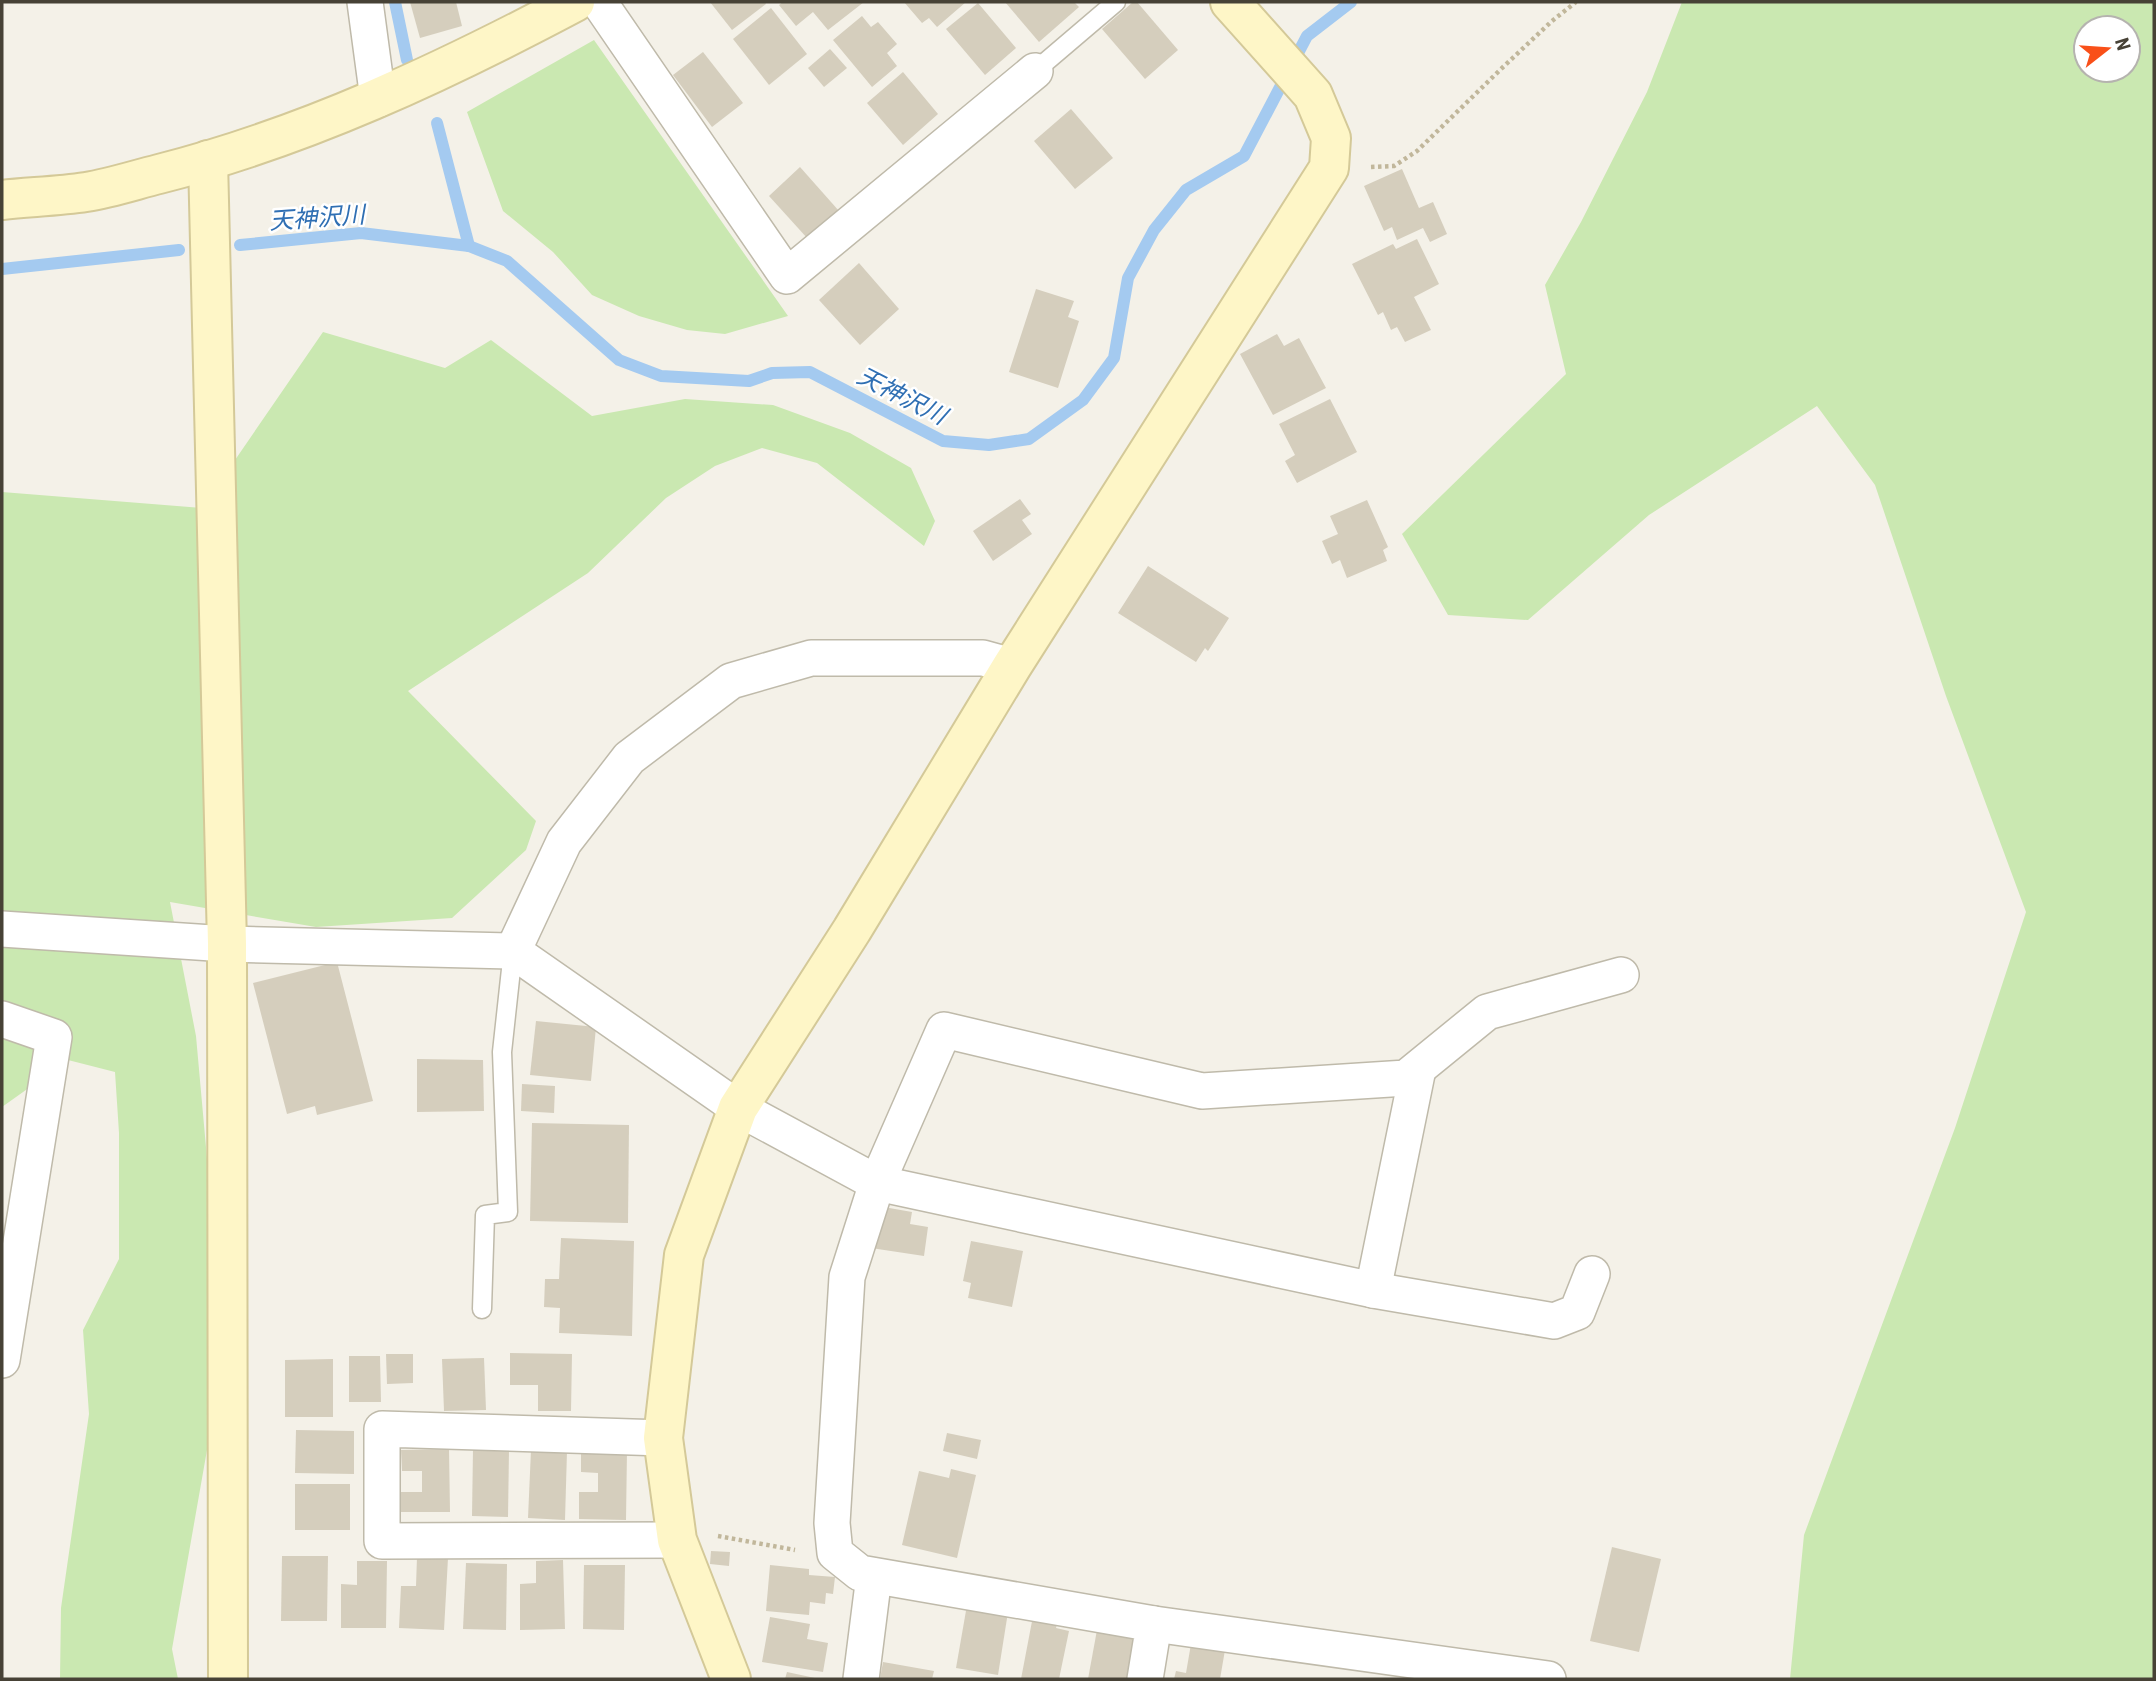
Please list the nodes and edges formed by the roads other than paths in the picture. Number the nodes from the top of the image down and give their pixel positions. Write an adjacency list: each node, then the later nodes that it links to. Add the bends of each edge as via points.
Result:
1 (365, 2): 7 (street)
2 (575, 2): 7 (street)
3 (599, 2): 6 (street, via 787,276)
4 (1116, 2): 6 (lane)
5 (1230, 2): 10 (street, via 1312,95 1331,138 1329,168)
6 (1035, 71)
7 (378, 99): 8 (street)
8 (208, 160): 9 (street, via 87,192); 12 (street)
9 (2, 200)
10 (1012, 666): 13 (street, via 982,659 811,659 731,681 629,758 564,842); 17 (street)
11 (2, 929): 12 (street)
12 (227, 944): 13 (street); 28 (street)
13 (513, 951): 17 (street); 21 (lane, via 502,1052 508,1212 485,1215)
14 (1621, 975): 16 (street, via 1487,1012)
15 (2, 1019): 22 (street, via 54,1037)
16 (1418, 1069): 18 (street, via 1406,1078 1202,1090 944,1030); 20 (street)
17 (738, 1108): 18 (street); 24 (street, via 684,1255)
18 (877, 1183): 20 (street); 26 (street, via 847,1278 832,1523 835,1553 860,1573)
19 (1592, 1274): 20 (street, via 1577,1312 1554,1321)
20 (1373, 1290)
21 (482, 1309)
22 (6, 1311): 23 (street)
23 (2, 1360)
24 (663, 1438): 25 (street); 25 (street, via 382,1429 382,1541)
25 (677, 1541): 29 (street)
26 (874, 1576): 27 (street); 30 (street)
27 (1154, 1624): 31 (street); 32 (street)
28 (228, 1679)
29 (731, 1679)
30 (861, 1679)
31 (1146, 1679)
32 (1548, 1679)

